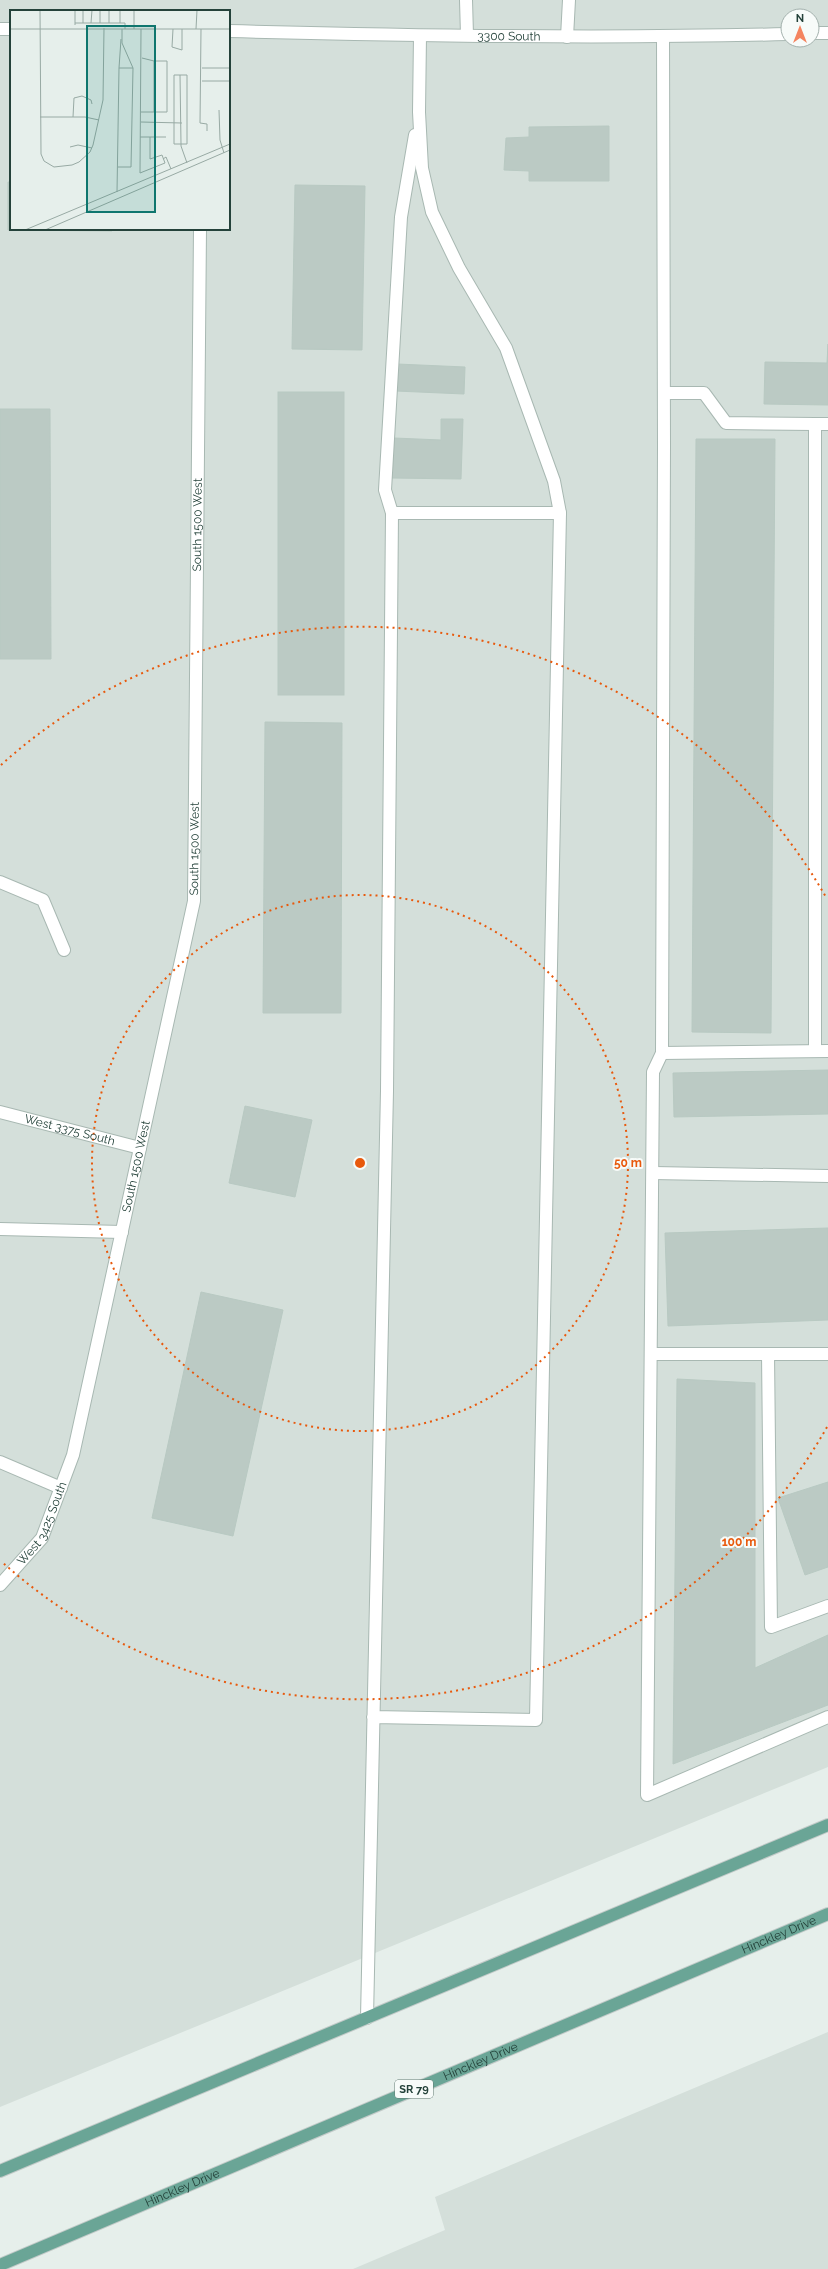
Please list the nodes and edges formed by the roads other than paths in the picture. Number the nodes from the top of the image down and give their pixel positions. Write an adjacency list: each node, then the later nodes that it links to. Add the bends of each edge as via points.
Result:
1 (466, 0): 6 (street)
2 (569, 0): 7 (street)
3 (230, 31): 5 (street, 3300 South)
4 (780, 34): 8 (street, 3300 South)
5 (420, 36): 6 (street, 3300 South); 9 (street)
6 (467, 36): 7 (street, 3300 South)
7 (567, 37): 8 (street, 3300 South)
8 (664, 37): 11 (street)
9 (418, 112): 14 (street, via 401,217 385,490); 15 (street, via 422,168 432,212 459,268 506,348 554,481)
10 (200, 230): 22 (street, South 1500 West, via 194,901)
11 (664, 393): 12 (street, via 704,393 726,423); 20 (street)
12 (815, 424): 13 (street); 18 (street)
13 (828, 424)
14 (392, 513): 15 (street); 35 (street, via 387,1091)
15 (560, 513): 35 (street, via 536,1720)
16 (0, 882): 17 (street, via 43,900)
17 (64, 950)
18 (815, 1051): 19 (street); 20 (street)
19 (828, 1051)
20 (662, 1053): 23 (street, via 653,1072)
21 (0, 1112): 22 (street, West 3375 South)
22 (140, 1148): 26 (street, South 1500 West)
23 (653, 1173): 24 (street); 27 (street)
24 (828, 1176)
25 (0, 1230): 26 (street)
26 (122, 1232): 30 (street, South 1500 West)
27 (651, 1354): 28 (street); 36 (street, via 647,1795)
28 (768, 1354): 29 (street); 34 (street, via 771,1627)
29 (828, 1354)
30 (73, 1455): 32 (street, West 3425 South)
31 (0, 1462): 32 (street)
32 (61, 1488): 33 (street, West 3425 South, via 42,1538)
33 (0, 1585)
34 (828, 1606)
35 (373, 1717): 39 (street)
36 (828, 1717)
37 (828, 1826): 39 (main road)
38 (828, 1914): 41 (main road, Hinckley Drive / SR 79)
39 (367, 2018): 40 (main road)
40 (0, 2171)
41 (0, 2265)

